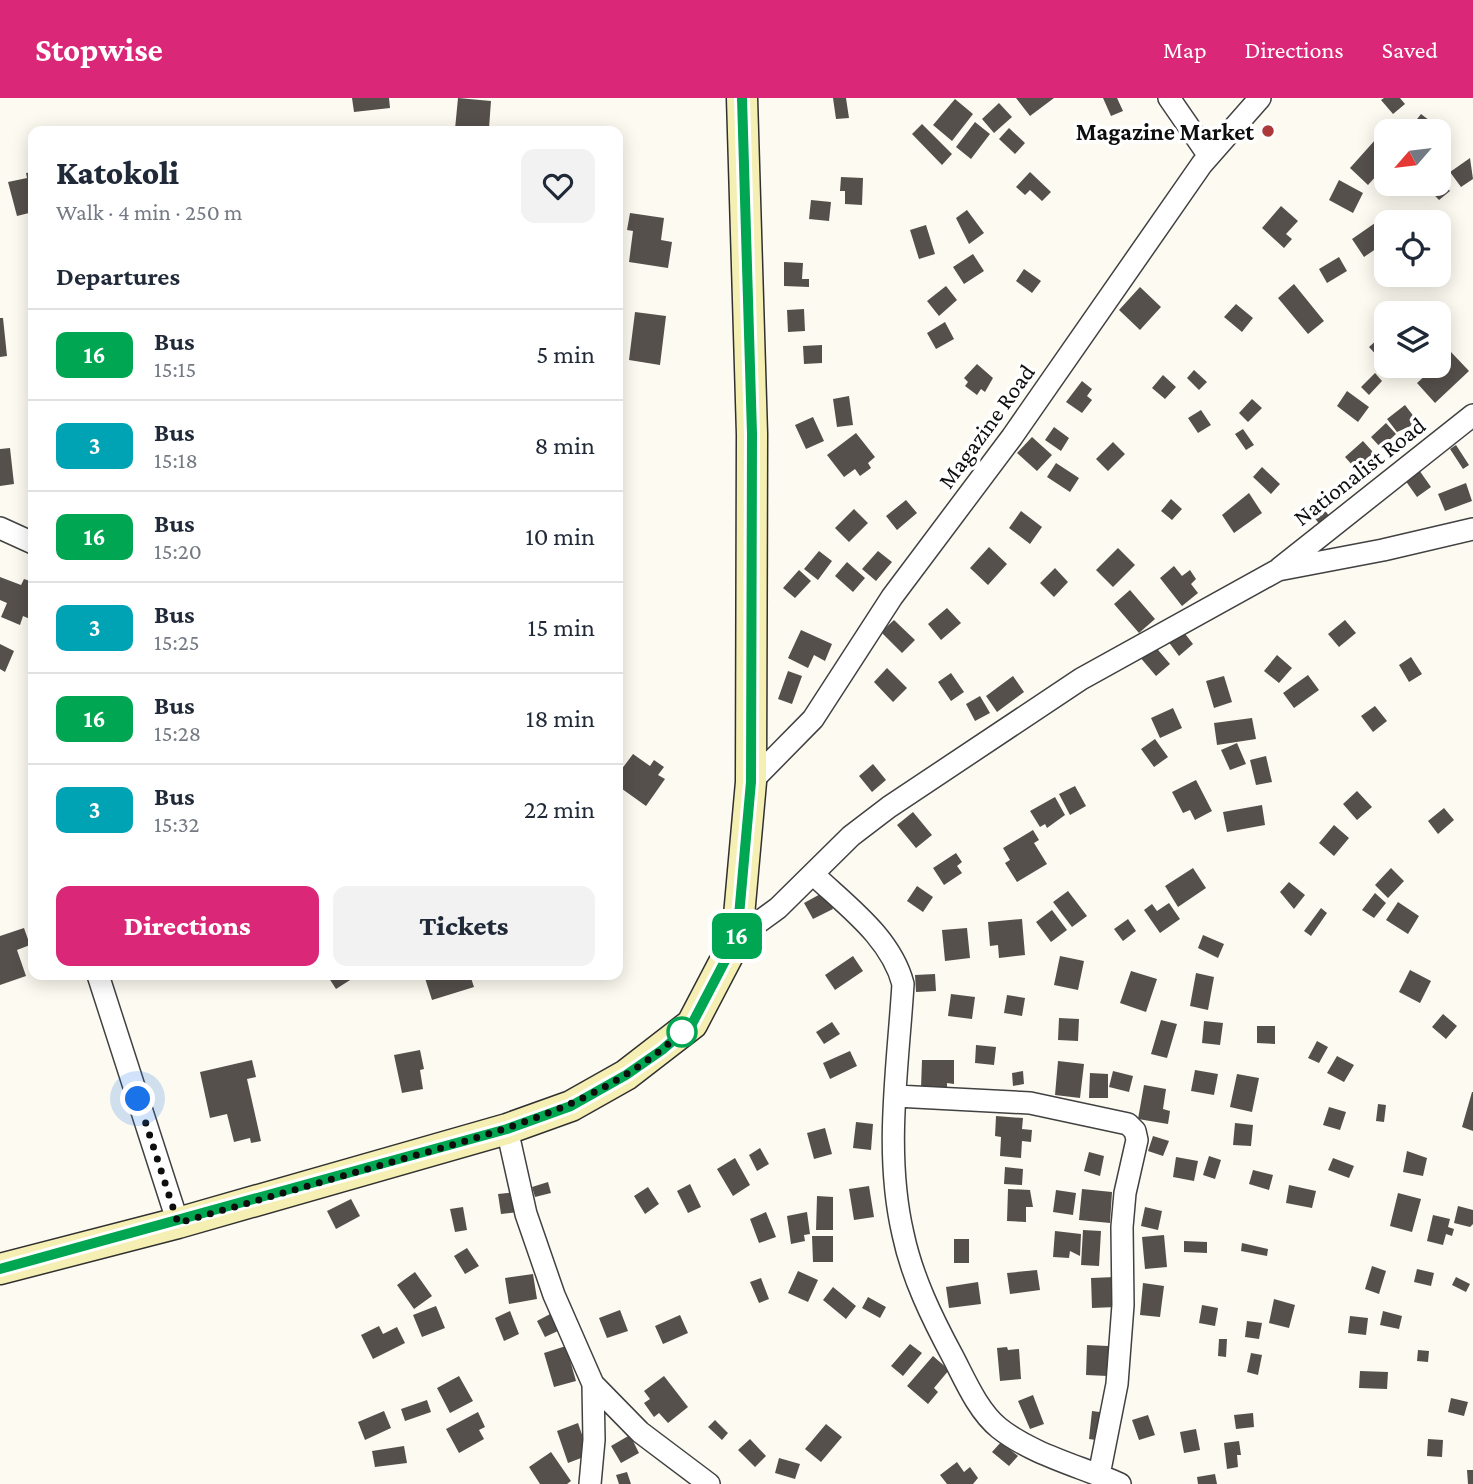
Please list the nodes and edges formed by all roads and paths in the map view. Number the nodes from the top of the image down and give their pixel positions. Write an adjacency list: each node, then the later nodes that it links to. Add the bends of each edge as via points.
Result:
1 (742, 98): 10 (street, via 752,434)
2 (1169, 98): 4 (street)
3 (1260, 98): 4 (street, Magazine Road)
4 (1209, 156): 10 (street, Magazine Road, via 1012,437 892,597 813,719)
5 (1473, 415): 9 (street, Nationalist Road)
6 (0, 528): 8 (street)
7 (1473, 528): 9 (street)
8 (28, 541)
9 (1278, 570): 11 (street, via 1081,679 889,807 851,836)
10 (751, 782): 12 (street)
11 (814, 875): 12 (street); 14 (street, via 881,939 897,962 903,985)
12 (737, 938): 15 (street, via 692,1024 662,1050 571,1106)
13 (100, 980): 16 (street)
14 (896, 1096): 19 (street, via 894,1172 903,1235 928,1311 972,1393 998,1427 1031,1448); 19 (street, via 1030,1103 1128,1124 1135,1131 1122,1227 1124,1305 1117,1384)
15 (507, 1129): 16 (street); 18 (street, via 526,1214)
16 (178, 1223): 17 (street)
17 (0, 1269)
18 (593, 1384): 20 (street); 21 (street, via 640,1432)
19 (1099, 1475): 22 (street)
20 (590, 1484)
21 (709, 1484)
22 (1120, 1484)

